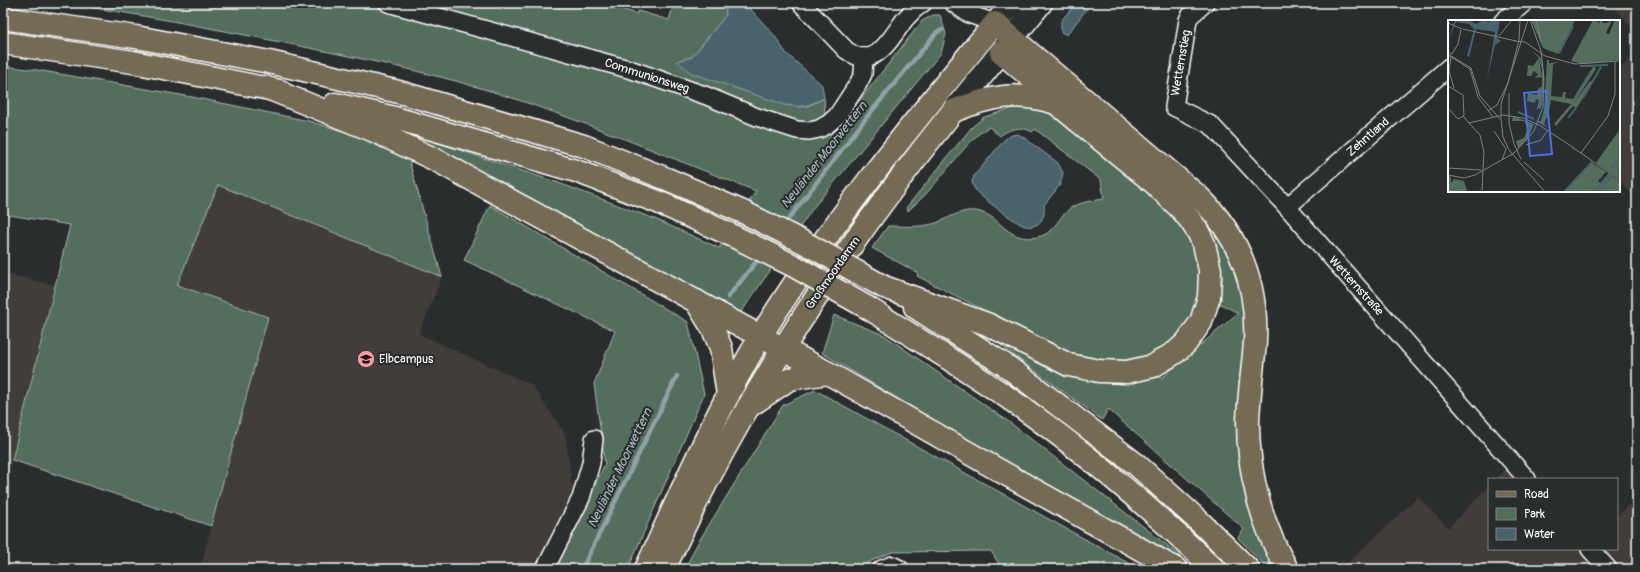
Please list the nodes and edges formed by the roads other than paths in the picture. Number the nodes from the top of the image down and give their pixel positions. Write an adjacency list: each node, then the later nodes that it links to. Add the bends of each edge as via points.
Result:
1 (388, 3): 12 (street, Communionsweg, via 632,70 797,130 819,129 837,116 863,74)
2 (801, 3): 12 (street, via 846,50)
3 (923, 3): 12 (street, via 905,19 886,46)
4 (953, 3): 9 (street)
5 (1014, 3): 9 (main road, Großmoordamm)
6 (1041, 3): 11 (main road, Großmoordamm)
7 (1205, 3): 16 (street, Wetternstieg, via 1188,20)
8 (3, 18): 19 (main road, bridge, via 136,37 269,62 399,92 584,146 743,212)
9 (990, 30): 11 (main road); 21 (main road, Großmoordamm, via 871,176 820,246)
10 (3, 43): 14 (main road, via 133,62)
11 (1007, 45): 15 (main road); 17 (main road, Großmoordamm); 37 (main road, via 1199,196 1226,227 1239,250 1251,287 1255,314 1248,420 1252,473 1271,537)
12 (864, 57)
13 (1448, 68): 18 (street, Zehntland)
14 (265, 87): 20 (main road, via 372,130 436,160); 35 (main road, bridge, via 395,118 576,171 658,202 794,266 870,308 993,387 1116,481)
15 (1056, 103): 17 (main road, via 1027,96 1006,96 983,100); 19 (main road, via 1159,187 1182,210 1198,232 1210,270 1210,297 1201,322 1186,344 1164,360 1140,370 1110,372 1084,369 1069,365 987,324)
16 (1174, 106): 18 (street, Wetternstraße, via 1211,125)
17 (953, 111): 22 (main road, Großmoordamm, via 842,258)
18 (1287, 208): 27 (street, Wetternstraße)
19 (884, 287): 36 (main road, via 1008,367 1137,465)
20 (695, 300): 21 (main road); 24 (main road, via 713,329 721,348)
21 (761, 336): 22 (main road); 24 (main road, Großmoordamm)
22 (783, 348): 23 (main road); 25 (main road, Großmoordamm)
23 (828, 373): 25 (main road, via 788,380); 34 (main road)
24 (728, 395): 30 (main road, Großmoordamm)
25 (748, 407): 31 (main road, Großmoordamm, via 691,510)
26 (594, 439): 29 (street, via 591,463 581,498)
27 (1526, 478)
28 (1591, 550): 38 (street)
29 (545, 569)
30 (646, 569)
31 (664, 569)
32 (882, 569): 33 (street, via 892,565)
33 (900, 569)
34 (1176, 569)
35 (1214, 569)
36 (1248, 569)
37 (1287, 569)
38 (1608, 569)

